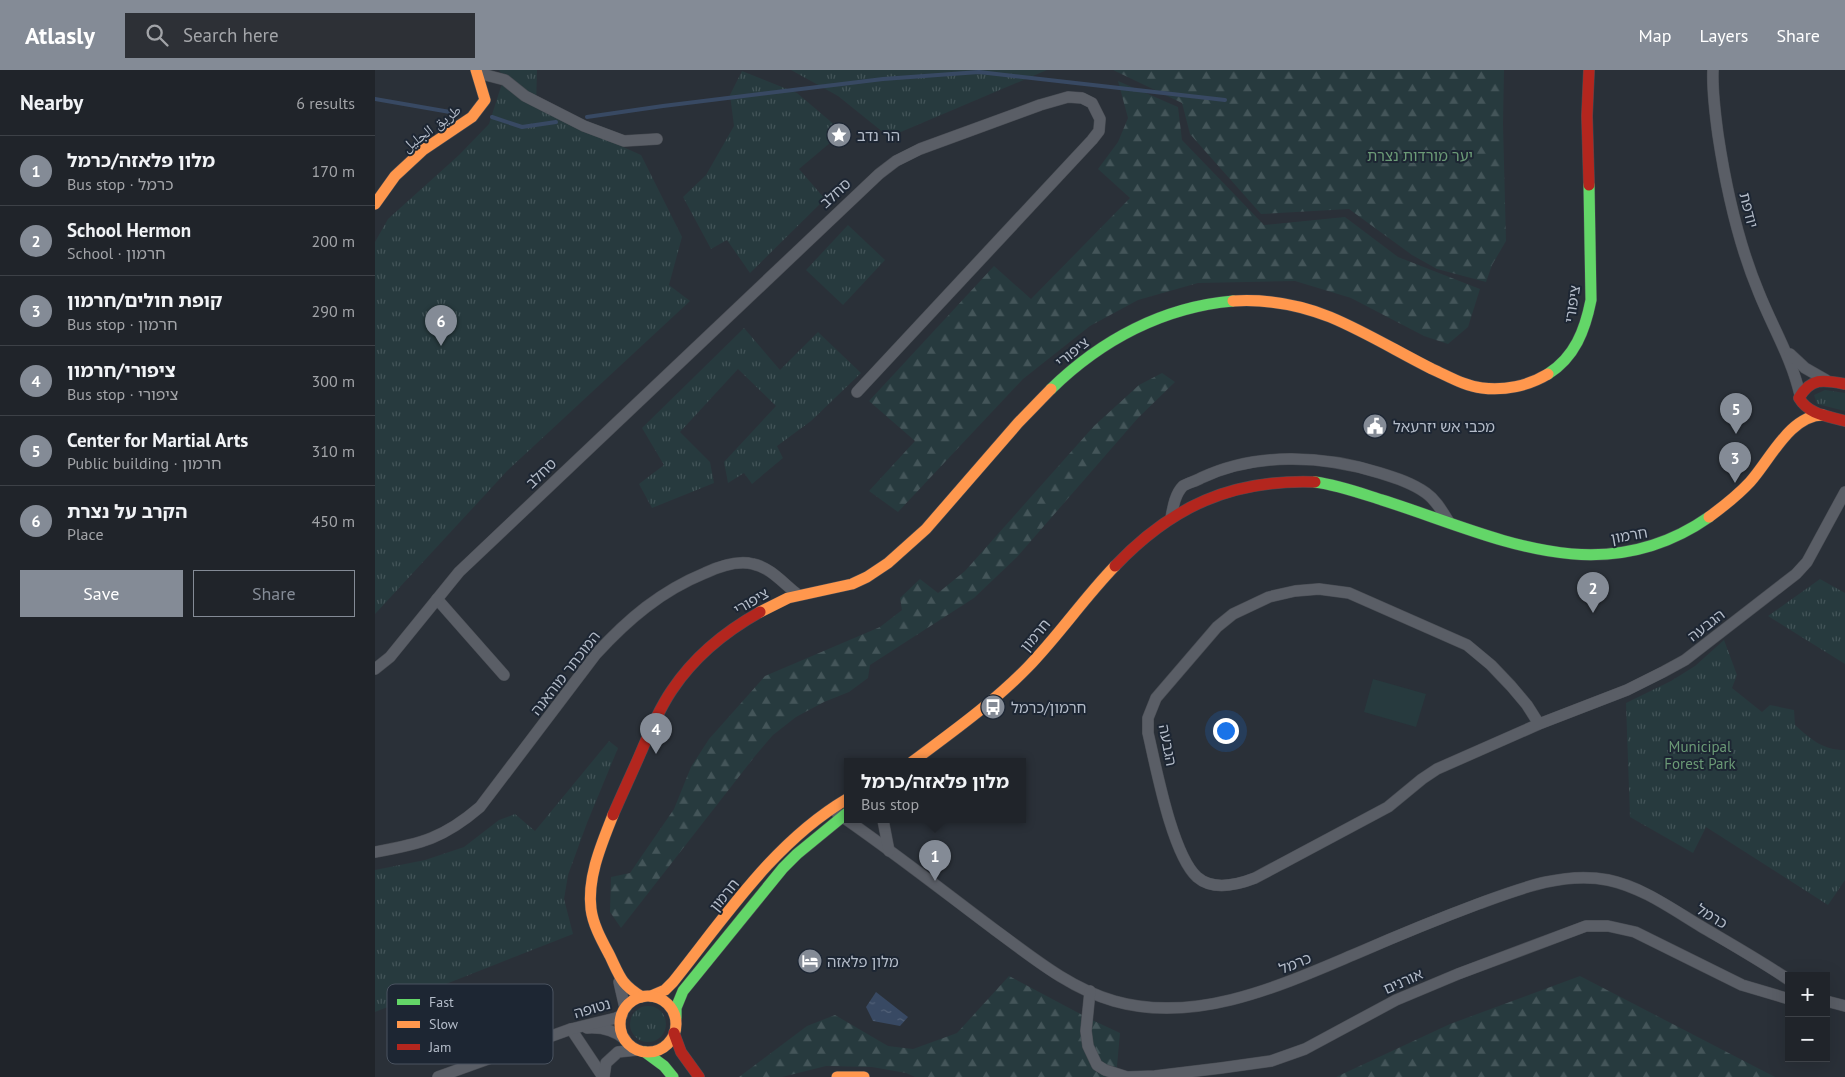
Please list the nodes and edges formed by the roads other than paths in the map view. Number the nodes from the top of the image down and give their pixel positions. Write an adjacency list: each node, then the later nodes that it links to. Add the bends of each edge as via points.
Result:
1 (1589, 70): 17 (main road, ציפורי, via 1587,166 1591,300 1578,345 1561,366 1538,381 1509,388 1479,388 1447,376 1330,317 1291,305 1262,301 1225,302 1189,308 1121,334 1058,382 1026,413 901,553 847,586)
2 (1713, 70): 6 (street, יודפת, via 1724,171 1742,241 1757,290)
3 (477, 72): 4 (street, via 505,80 525,96 583,126 624,141); 5 (main road, طريق الجليل, via 485,100 472,118 423,150 395,176)
4 (657, 139)
5 (375, 204)
6 (1785, 349): 7 (street, יודפת, via 1805,368); 10 (street, יודפת)
7 (1826, 380): 8 (main road); 10 (main road, via 1816,380)
8 (1845, 384)
9 (857, 392): 18 (street, סחלב, via 1092,140 1099,131 1100,119 1092,103 1068,97 1040,105 896,161 459,572)
10 (1800, 397): 11 (main road, via 1808,409); 13 (main road, חרמון)
11 (1823, 415): 12 (main road); 13 (main road, חרמון, via 1811,416 1800,422)
12 (1845, 421)
13 (1780, 444): 16 (main road, חרמון, via 1749,484 1683,534 1620,554 1588,556 1528,548)
14 (1845, 492): 21 (street, הגבעה, via 1807,562 1796,574 1685,660 1627,690)
15 (1171, 518): 16 (main road, חרמון, via 1200,502 1232,491 1294,481 1345,488); 16 (street, via 1175,498 1183,486 1210,474 1270,460 1305,459 1360,467 1397,478 1426,493); 22 (main road, חרמון, via 1142,539 1116,565 1023,671 963,724)
16 (1449, 522)
17 (797, 594): 30 (street, המוכתר מוהאנה, via 760,566 741,563 711,570 663,594 637,613 596,654 480,807 461,824 441,835 412,846); 31 (main road, ציפורי, via 759,612 716,643 677,682 662,705 605,836 593,881 591,906)
18 (437, 599): 19 (street, סחלב, via 390,657); 20 (street)
19 (375, 669)
20 (504, 675)
21 (1539, 724): 21 (street, הגבעה, via 1511,686 1467,645 1349,593 1319,589 1269,597 1233,614 1217,627 1155,698 1147,718 1147,733 1177,846 1197,877 1223,886 1255,878 1388,807 1437,769)
22 (917, 758)
23 (844, 801): 24 (main road, חרמון)
24 (832, 809): 25 (street, כרמל); 34 (main road, חרמון, via 773,858 673,982 665,990)
25 (844, 815)
26 (844, 816): 39 (main road, חרמון, via 783,868 683,991)
27 (855, 823): 29 (street, כרמל)
28 (884, 823): 29 (street)
29 (889, 851): 33 (street, כרמל, via 1046,967)
30 (375, 852)
31 (611, 956): 34 (main road, ציפורי, via 627,988); 38 (street, ציפורי, via 623,993)
32 (1785, 978): 33 (street, כרמל, via 1628,885 1604,879 1577,878 1541,883 1505,894 1288,982 1233,1000 1151,1007 1114,1001)
33 (1090, 991): 35 (street, אורנים, via 1086,1031 1091,1056 1105,1070 1127,1077 1271,1061 1305,1049 1396,1000 1466,970 1586,926 1608,926 1635,932 1742,985)
34 (646, 996): 38 (main road, via 630,1003); 39 (main road, via 660,998 667,1003)
35 (1785, 998)
36 (1830, 1002): 37 (street)
37 (1845, 1006)
38 (624, 1011): 40 (street, נטופה, via 616,1018); 43 (main road, via 620,1023)
39 (675, 1018): 41 (main road)
40 (571, 1029): 42 (street, נטופה); 43 (street, נטופה, via 607,1030); 47 (street)
41 (674, 1033): 44 (main road, via 663,1047); 49 (main road, via 681,1052)
42 (553, 1035)
43 (625, 1039): 44 (main road)
44 (641, 1051): 47 (street, via 618,1052 605,1063); 48 (main road, via 664,1066)
45 (474, 1064): 46 (street, נטופה)
46 (438, 1077)
47 (604, 1077)
48 (673, 1077)
49 (699, 1077)
50 (837, 1077): 51 (main road)
51 (864, 1077)

